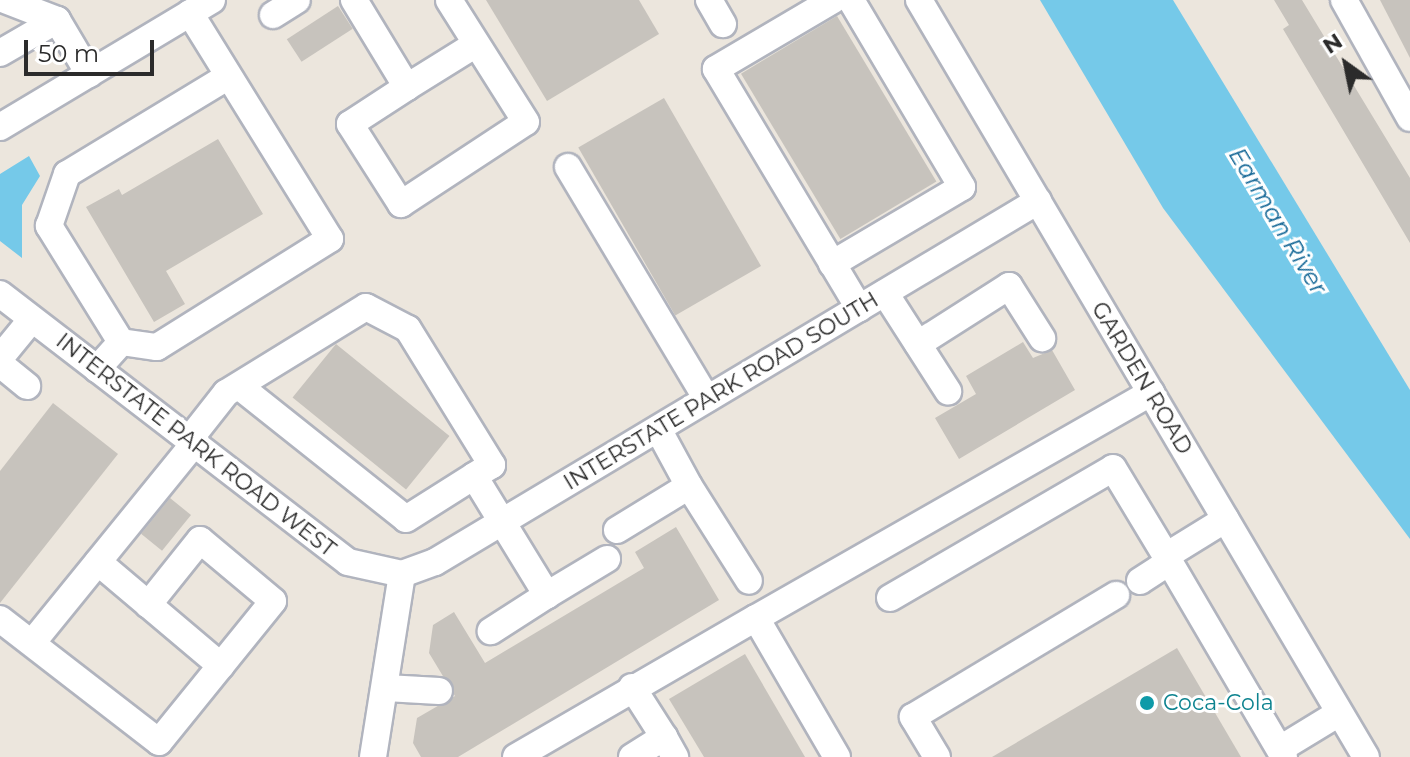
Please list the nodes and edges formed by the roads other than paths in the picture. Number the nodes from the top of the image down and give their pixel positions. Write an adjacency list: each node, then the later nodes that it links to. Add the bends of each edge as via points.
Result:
1 (5, 0): 12 (street)
2 (297, 0): 11 (street)
3 (354, 0): 18 (street)
4 (449, 0): 14 (street)
5 (709, 0): 13 (street)
6 (833, 0): 23 (street, via 716,69)
7 (851, 0): 23 (street, via 962,187)
8 (919, 0): 22 (street, GARDEN ROAD)
9 (1344, 0): 19 (street)
10 (201, 6): 16 (street); 17 (street)
11 (273, 15)
12 (57, 20): 15 (street); 16 (street)
13 (723, 24)
14 (476, 44): 18 (street); 18 (street, via 526,122 401,204 350,124)
15 (0, 53)
16 (89, 74): 20 (street)
17 (227, 77): 29 (street, via 67,174 49,226); 29 (street, via 330,239 157,347)
18 (407, 87)
19 (1410, 118)
20 (0, 127)
21 (568, 167): 36 (street)
22 (1038, 201): 24 (street, INTERSTATE PARK ROAD SOUTH); 35 (street, GARDEN ROAD)
23 (832, 264): 26 (street)
24 (885, 293): 26 (street, INTERSTATE PARK ROAD SOUTH); 30 (street)
25 (0, 294): 27 (street, INTERSTATE PARK ROAD WEST)
26 (859, 308): 36 (street, INTERSTATE PARK ROAD SOUTH)
27 (32, 319): 31 (street, INTERSTATE PARK ROAD WEST); 32 (street)
28 (1042, 338): 30 (street, via 1009,286)
29 (121, 342): 31 (street)
30 (918, 344): 34 (street)
31 (97, 369): 38 (street, INTERSTATE PARK ROAD WEST)
32 (7, 373)
33 (239, 386): 38 (street); 39 (street, via 406,519); 39 (street, via 366,307 408,329 492,465)
34 (948, 391)
35 (1151, 393): 41 (street, GARDEN ROAD); 54 (street)
36 (707, 399): 37 (street, INTERSTATE PARK ROAD SOUTH)
37 (658, 429): 40 (street); 42 (street, INTERSTATE PARK ROAD SOUTH)
38 (192, 442): 46 (street); 47 (street, INTERSTATE PARK ROAD WEST, via 348,562)
39 (474, 476): 42 (street)
40 (689, 486): 43 (street); 48 (street)
41 (1226, 519): 45 (street); 62 (street, GARDEN ROAD)
42 (503, 522): 47 (street, INTERSTATE PARK ROAD SOUTH); 50 (street)
43 (617, 530)
44 (607, 559): 50 (street)
45 (1168, 559): 49 (street); 52 (street, via 1113,468); 64 (street)
46 (98, 562): 53 (street); 57 (street)
47 (402, 574): 60 (street)
48 (749, 581)
49 (1140, 581)
50 (547, 595): 56 (street)
51 (1116, 595): 69 (street, via 913,717)
52 (890, 598)
53 (148, 605): 58 (street); 58 (street, via 200,540 273,601)
54 (756, 618): 59 (street); 68 (street)
55 (0, 619): 57 (street)
56 (491, 631)
57 (32, 643): 58 (street, via 159,742)
58 (221, 666)
59 (632, 687): 63 (street); 65 (street)
60 (386, 688): 61 (street); 66 (street)
61 (439, 691)
62 (1339, 713): 64 (street); 70 (street, GARDEN ROAD)
63 (669, 747): 67 (street)
64 (1282, 753)
65 (521, 756)
66 (373, 757)
67 (632, 757)
68 (837, 757)
69 (937, 757)
70 (1366, 757)

